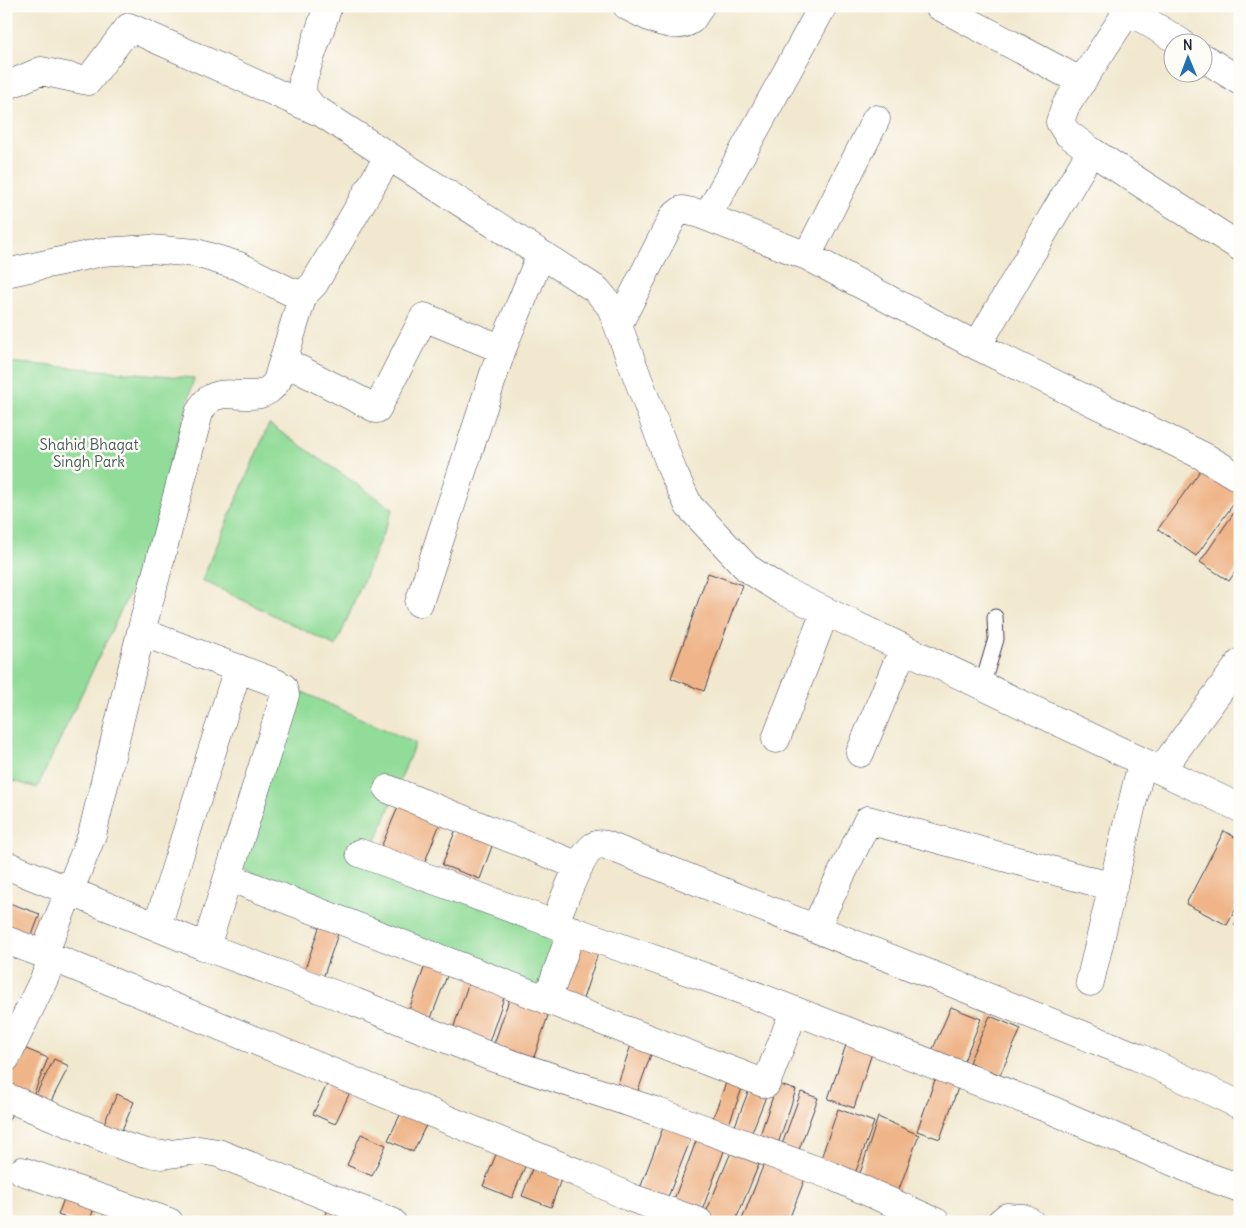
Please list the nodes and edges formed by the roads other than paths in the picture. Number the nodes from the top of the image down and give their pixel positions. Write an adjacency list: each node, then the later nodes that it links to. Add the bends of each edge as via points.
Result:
1 (328, 6): 12 (street, via 303,79 302,94)
2 (627, 6): 3 (street, via 662,23 677,24 690,20)
3 (700, 6)
4 (823, 6): 16 (street)
5 (939, 6): 10 (street)
6 (1127, 7): 7 (street); 10 (street)
7 (1165, 32)
8 (1214, 64): 9 (street)
9 (1240, 81)
10 (1082, 82): 14 (street, via 1065,107 1060,122 1067,133)
11 (6, 86): 12 (street, via 41,71 88,81 129,27)
12 (320, 112): 15 (street)
13 (876, 119): 19 (street)
14 (1091, 151): 17 (street); 23 (street)
15 (388, 157): 18 (street); 21 (street, via 314,284)
16 (707, 217): 19 (street); 22 (street, via 682,210 673,216)
17 (1240, 247)
18 (541, 254): 22 (street, via 597,290); 24 (street)
19 (807, 256): 23 (street)
20 (6, 273): 21 (street, via 102,252 159,250 196,253 240,266)
21 (303, 295): 25 (street)
22 (618, 325): 28 (street, via 689,506 747,568 780,590)
23 (977, 346): 26 (street, via 1205,457)
24 (502, 349): 25 (street, via 424,317 377,409); 27 (street)
25 (283, 361): 30 (street, via 277,381 266,393 218,395 206,401 199,413)
26 (1240, 478)
27 (420, 603)
28 (825, 612): 31 (street); 35 (street)
29 (995, 616): 34 (lane, via 996,639)
30 (141, 632): 33 (street); 45 (street, via 92,836)
31 (903, 649): 34 (street); 36 (street)
32 (1240, 663): 37 (street)
33 (238, 668): 43 (street, via 274,682 282,687 285,695); 46 (street)
34 (982, 686): 37 (street)
35 (776, 739)
36 (860, 754)
37 (1152, 766): 39 (street); 44 (street)
38 (388, 789): 42 (street)
39 (1240, 808)
40 (360, 853): 47 (street)
41 (6, 865): 45 (street)
42 (579, 866): 47 (street); 48 (street, via 592,847 606,845)
43 (228, 877): 50 (street); 53 (street)
44 (1113, 887): 48 (street, via 868,820); 52 (street)
45 (70, 891): 46 (street); 51 (street)
46 (157, 927): 50 (street)
47 (563, 927): 53 (street); 54 (street)
48 (815, 928): 57 (street, via 1138,1057)
49 (6, 940): 51 (street)
50 (206, 947): 63 (street, via 494,1058 658,1112 832,1176)
51 (49, 956): 55 (street); 62 (street, via 630,1197)
52 (1090, 982)
53 (548, 1000): 54 (street, via 766,1084)
54 (794, 1011): 59 (street, via 1054,1111)
55 (6, 1058)
56 (6, 1097): 61 (street, via 147,1153 162,1155 199,1150 218,1153)
57 (1240, 1105)
58 (22, 1171): 60 (street)
59 (1240, 1188)
60 (169, 1222)
61 (392, 1222)
62 (699, 1222)
63 (936, 1222)
64 (1000, 1222): 65 (street, via 1007,1216)
65 (1030, 1222)

